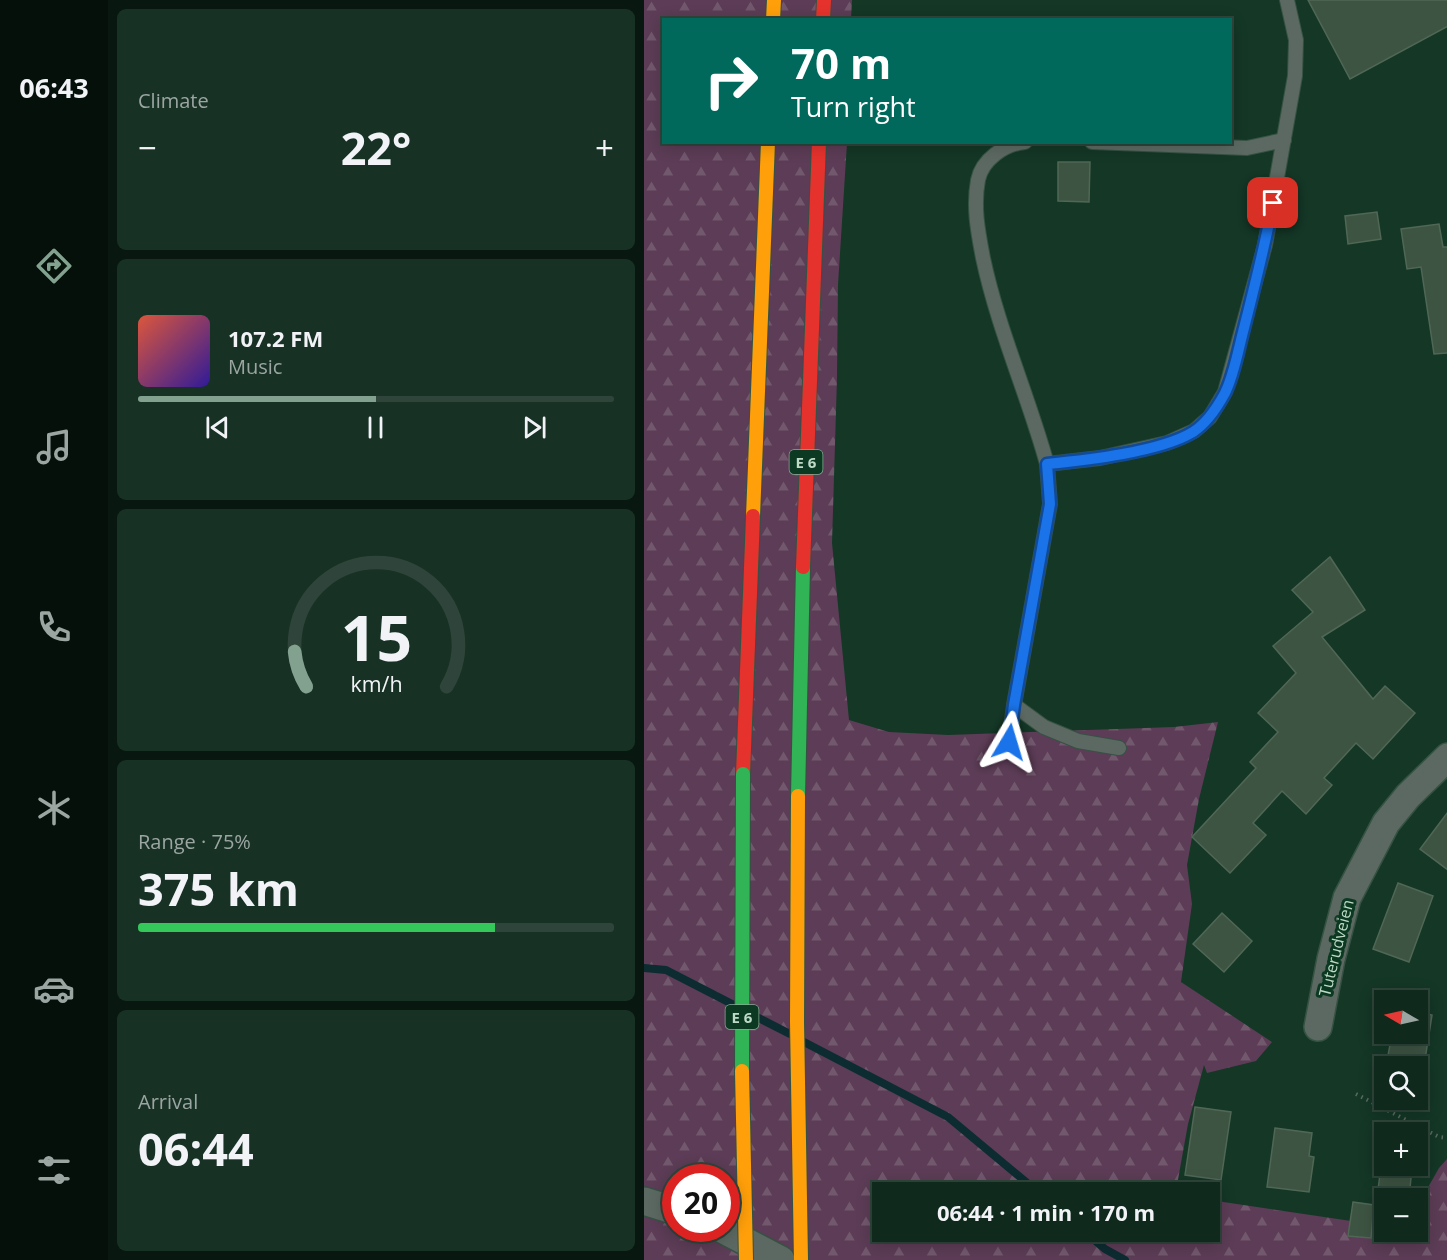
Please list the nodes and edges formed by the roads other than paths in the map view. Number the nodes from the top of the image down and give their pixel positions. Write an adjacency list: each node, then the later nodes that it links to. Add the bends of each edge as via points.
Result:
1 (774, 0): 4 (highway)
2 (824, 0): 5 (highway)
3 (1287, 0): 6 (lane, via 1296,40 1295,75)
4 (773, 18)
5 (823, 18)
6 (1284, 140): 10 (lane, via 1247,148); 11 (lane, via 1265,244 1239,348 1225,392 1210,417 1194,431 1167,443 1100,458)
7 (768, 144): 20 (highway, E 6, bridge, via 743,774)
8 (819, 144): 22 (highway, E 6, via 798,781)
9 (1018, 144): 11 (lane, via 1005,148 984,165 978,179 975,218 995,305)
10 (1144, 144)
11 (1047, 464): 12 (lane, via 1050,504)
12 (1014, 705): 13 (lane); 14 (lane, via 1044,727 1078,741)
13 (1009, 742)
14 (1120, 748)
15 (1448, 757): 16 (street, Tuterudveien, via 1386,823 1347,898)
16 (1318, 1027)
17 (644, 1202): 18 (street)
18 (662, 1207)
19 (740, 1238): 21 (street)
20 (746, 1260)
21 (781, 1260)
22 (801, 1260)

